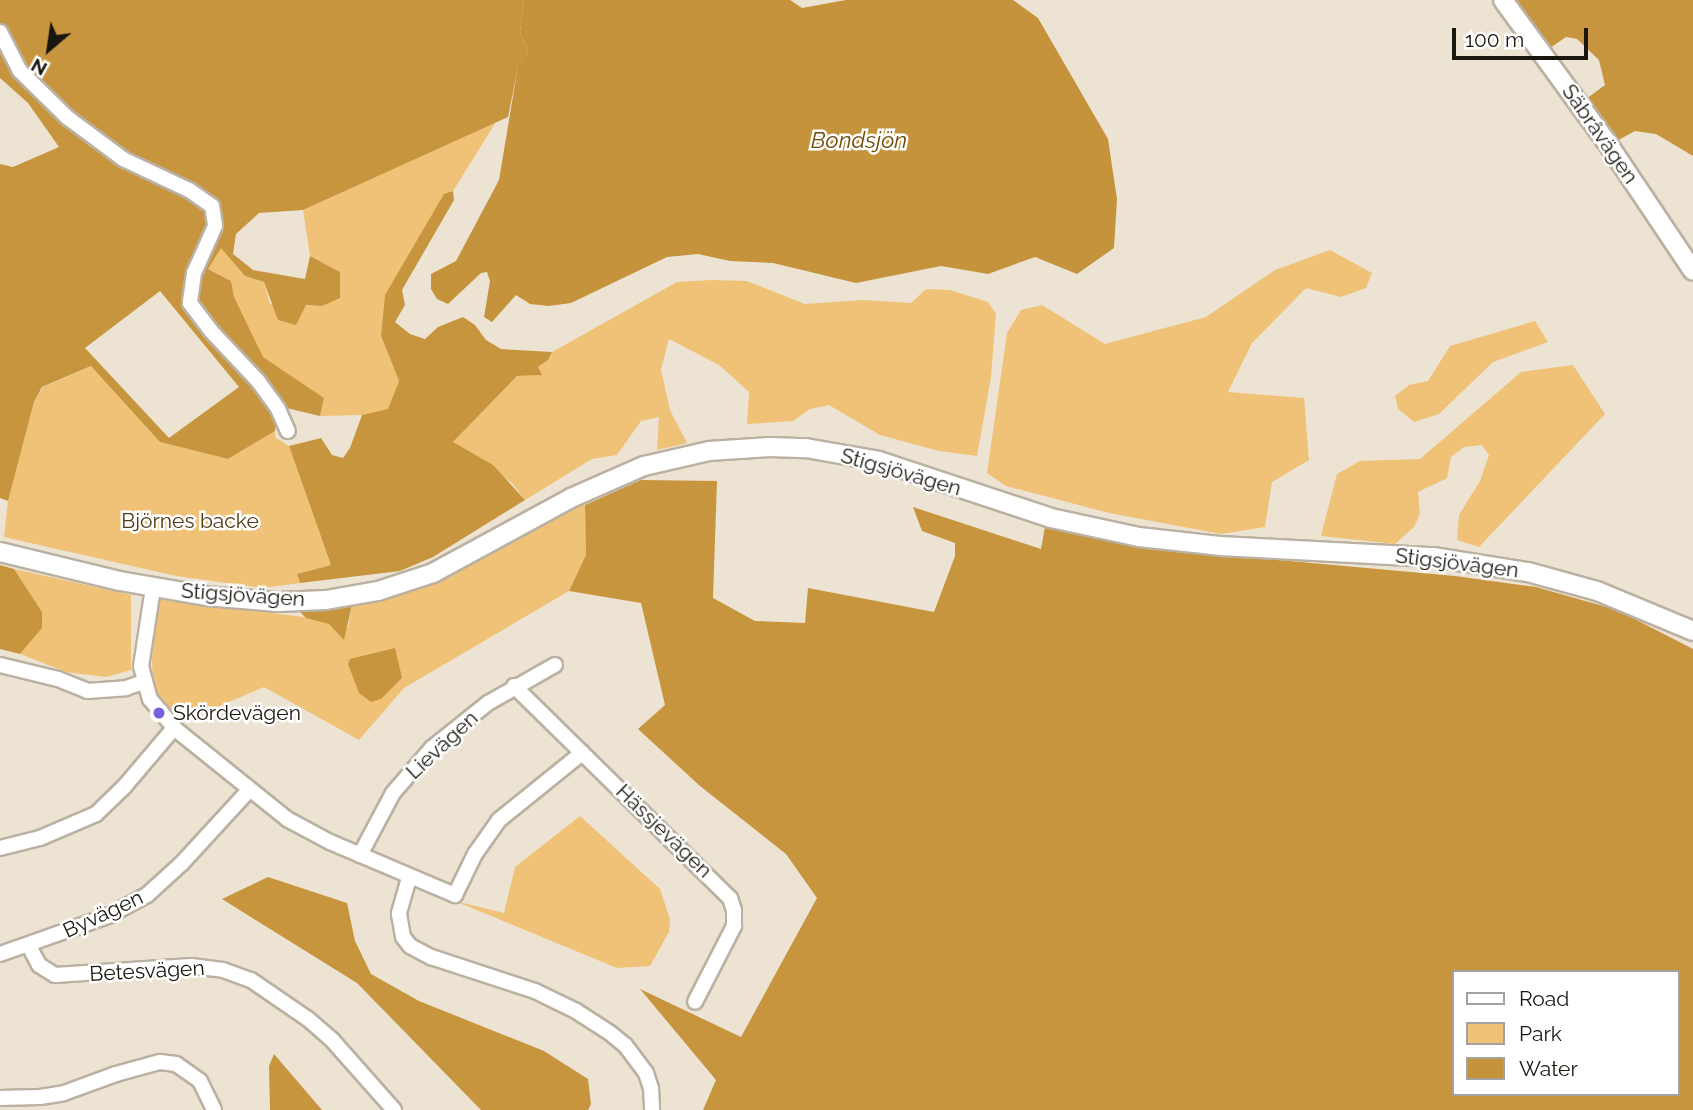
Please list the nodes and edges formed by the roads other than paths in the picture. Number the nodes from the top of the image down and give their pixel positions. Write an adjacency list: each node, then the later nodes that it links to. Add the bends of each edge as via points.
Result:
1 (1503, 0): 3 (main road, Säbråvägen)
2 (0, 32): 4 (street, via 20,71 68,118 123,159 212,206 215,226 194,273 190,303 258,382)
3 (1693, 271)
4 (288, 431)
5 (0, 552): 6 (main road, Stigsjövägen)
6 (153, 587): 7 (main road, Stigsjövägen, via 286,602 378,591 461,560 625,473 709,451 770,447 839,452 878,461 1051,518 1139,537 1433,557 1528,572 1597,591); 10 (street, via 141,648)
7 (1693, 631)
8 (0, 665): 10 (street, via 87,691)
9 (555, 665): 11 (street, Lievägen)
10 (143, 682): 12 (street, via 159,713)
11 (514, 686): 13 (street, Hässjevägen); 16 (street, Lievägen, via 454,729 411,769)
12 (174, 728): 14 (street); 15 (street, via 96,814 40,838)
13 (582, 753): 17 (street, via 499,820 455,895); 20 (street, Hässjevägen, via 701,866 733,903 730,936)
14 (250, 789): 16 (street, via 288,819); 18 (street, Byvägen, via 147,895 108,916)
15 (0, 848)
16 (360, 855): 17 (street)
17 (409, 877): 24 (street, via 399,914 403,937 410,946 535,991 610,1033 646,1073)
18 (29, 946): 19 (street, Byvägen); 23 (street, Betesvägen, via 39,965 55,975 191,966 251,980 333,1041)
19 (0, 954)
20 (695, 1002)
21 (0, 1098): 22 (street, via 64,1093 160,1062 176,1065 200,1081)
22 (214, 1110)
23 (394, 1110)
24 (652, 1110)

